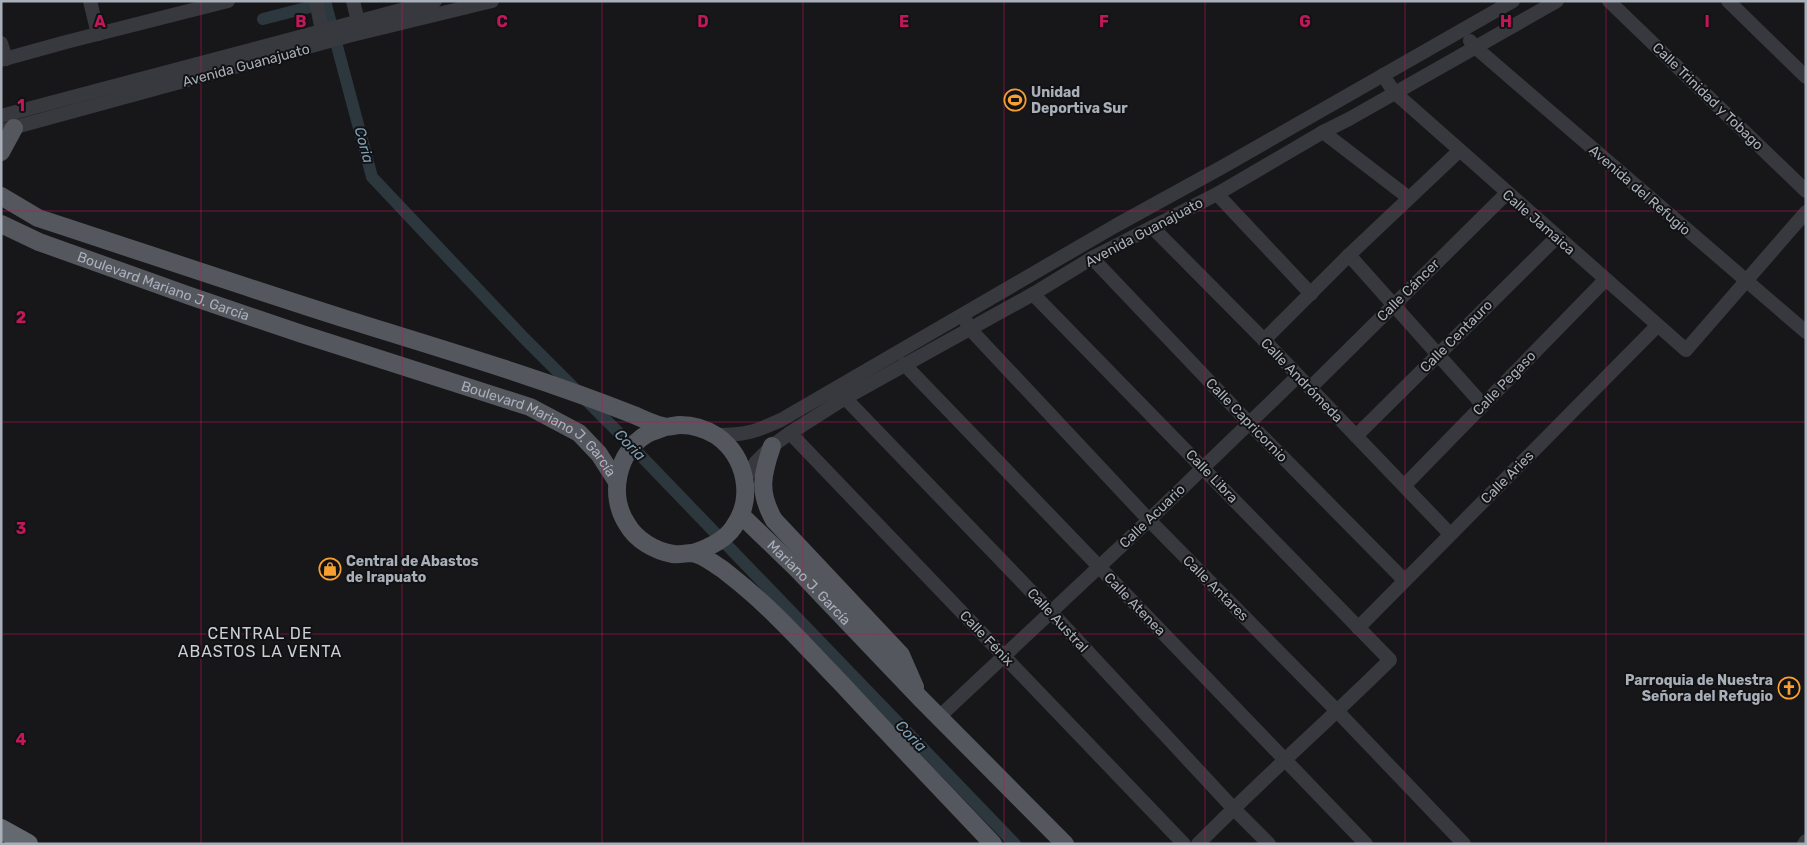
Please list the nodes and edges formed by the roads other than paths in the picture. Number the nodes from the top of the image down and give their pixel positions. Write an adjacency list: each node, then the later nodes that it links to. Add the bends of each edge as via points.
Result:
1 (90, 1): 13 (street)
2 (228, 1): 13 (street)
3 (435, 1): 11 (street, Avenida Guanajuato)
4 (492, 1): 14 (street, Avenida Guanajuato, via 348,36)
5 (1514, 1): 12 (street, Avenida Guanajuato)
6 (1557, 1): 16 (street, Avenida Guanajuato)
7 (1609, 1): 29 (street, Calle Trinidad y Tobago)
8 (1728, 1): 19 (street)
9 (354, 4): 11 (street)
10 (318, 8): 14 (street)
11 (356, 21): 14 (street, Avenida Guanajuato)
12 (1463, 31): 16 (street, Avenida del Refugio); 18 (street, Avenida Guanajuato)
13 (98, 34): 17 (street)
14 (326, 34): 22 (street, Avenida Guanajuato); 24 (street, Avenida Guanajuato)
15 (1, 43): 17 (street)
16 (1475, 47): 20 (street, Avenida Guanajuato); 41 (street, Avenida del Refugio)
17 (4, 60)
18 (1384, 75): 20 (street, Calle Jamaica); 21 (street, Avenida Guanajuato)
19 (1806, 77)
20 (1394, 92): 23 (street, Avenida Guanajuato); 26 (street, Calle Jamaica)
21 (1338, 100): 23 (street); 45 (street, Avenida Guanajuato)
22 (1, 116)
23 (1349, 119): 25 (street, Avenida Guanajuato)
24 (8, 130): 27 (main road)
25 (1322, 132): 31 (street, Avenida Guanajuato); 32 (street)
26 (1459, 151): 30 (street, Calle Jamaica); 32 (street)
27 (1, 152)
28 (1, 182): 33 (main road)
29 (1806, 191)
30 (1507, 193): 37 (street, Calle Jamaica); 44 (street, Calle Cáncer)
31 (1217, 194): 36 (street, Avenida Guanajuato); 43 (street)
32 (1409, 198): 38 (street)
33 (8, 201): 57 (main road, Boulevard Mariano J. García, via 38,218 546,382)
34 (1806, 212): 41 (street)
35 (1, 224): 64 (main road, Boulevard Mariano J. García, via 40,242 190,296 530,407 579,433 599,454)
36 (1152, 227): 39 (street, Avenida Guanajuato); 49 (street, Calle Andrómeda)
37 (1557, 237): 40 (street, Calle Jamaica); 50 (street, Calle Centauro)
38 (1349, 255): 43 (street); 44 (street)
39 (1092, 258): 42 (street, Avenida Guanajuato); 56 (street, Calle Capricornio)
40 (1605, 280): 46 (street, Calle Jamaica); 55 (street, Calle Pegaso)
41 (1747, 282): 46 (street, Calle Jamaica, via 1686,350); 48 (street, Avenida del Refugio)
42 (1033, 294): 47 (street, Avenida Guanajuato); 62 (street, Calle Libra)
43 (1311, 294): 49 (street)
44 (1394, 304): 50 (street); 53 (street, Calle Cáncer)
45 (964, 315): 47 (street, Calle Antares); 59 (street, Avenida Guanajuato, via 781,420 742,435)
46 (1657, 326): 68 (street, Calle Aries)
47 (970, 329): 51 (street, Avenida Guanajuato); 66 (street, Calle Antares)
48 (1806, 332)
49 (1264, 340): 52 (street, Calle Andrómeda)
50 (1438, 354): 55 (street); 60 (street, Calle Centauro)
51 (904, 364): 54 (street, Avenida Guanajuato); 70 (street, Calle Atenea)
52 (1298, 376): 53 (street, Calle Andrómeda); 56 (street, Calle Acuario)
53 (1310, 388): 60 (street, Calle Andrómeda)
54 (845, 398): 58 (street, Avenida Guanajuato); 72 (street, Calle Austral)
55 (1483, 405): 65 (street, Calle Pegaso)
56 (1249, 423): 62 (street, Calle Acuario); 71 (street, Calle Capricornio)
57 (665, 427): 59 (main road, via 691,426); 64 (main road, via 632,447)
58 (790, 432): 61 (street, Avenida Guanajuato); 74 (street, Calle Fénix)
59 (716, 435): 63 (main road, via 739,462)
60 (1356, 436): 65 (street, Calle Andrómeda)
61 (772, 446): 63 (street, Avenida Guanajuato); 75 (main road, via 763,471 763,486 766,506 774,520 901,655)
62 (1203, 467): 66 (street, Calle Acuario); 73 (street, Calle Libra)
63 (745, 479): 67 (main road, via 746,497)
64 (617, 482): 69 (main road, Boulevard Mariano J. García, via 619,507 639,539 674,554)
65 (1404, 486): 68 (street, Calle Andrómeda)
66 (1149, 520): 70 (street, Calle Acuario); 76 (street, Calle Antares)
67 (737, 522): 69 (main road, via 712,547); 75 (main road, Mariano J. García, via 797,569)
68 (1450, 534): 71 (street, Calle Aries)
69 (693, 553): 83 (main road, Boulevard Mariano J. García, via 731,575 779,618)
70 (1099, 566): 72 (street, Calle Acuario); 78 (street, Calle Atenea)
71 (1404, 580): 73 (street, Calle Aries)
72 (1051, 612): 74 (street, Calle Acuario); 79 (street, Calle Austral)
73 (1358, 628): 76 (street, Calle Libra, via 1390,660)
74 (1004, 656): 77 (street, Calle Acuario); 85 (street, Calle Fénix)
75 (921, 699): 77 (main road, Mariano J. García)
76 (1338, 712): 78 (street); 89 (street, Calle Antares)
77 (939, 717): 84 (main road, Mariano J. García)
78 (1286, 760): 79 (street); 88 (street, Calle Atenea)
79 (1233, 808): 86 (street); 87 (street, Calle Austral)
80 (1, 829): 81 (highway); 82 (highway)
81 (22, 844)
82 (28, 844)
83 (993, 844)
84 (1065, 844)
85 (1184, 844)
86 (1198, 844)
87 (1269, 844)
88 (1366, 844)
89 (1464, 844)

